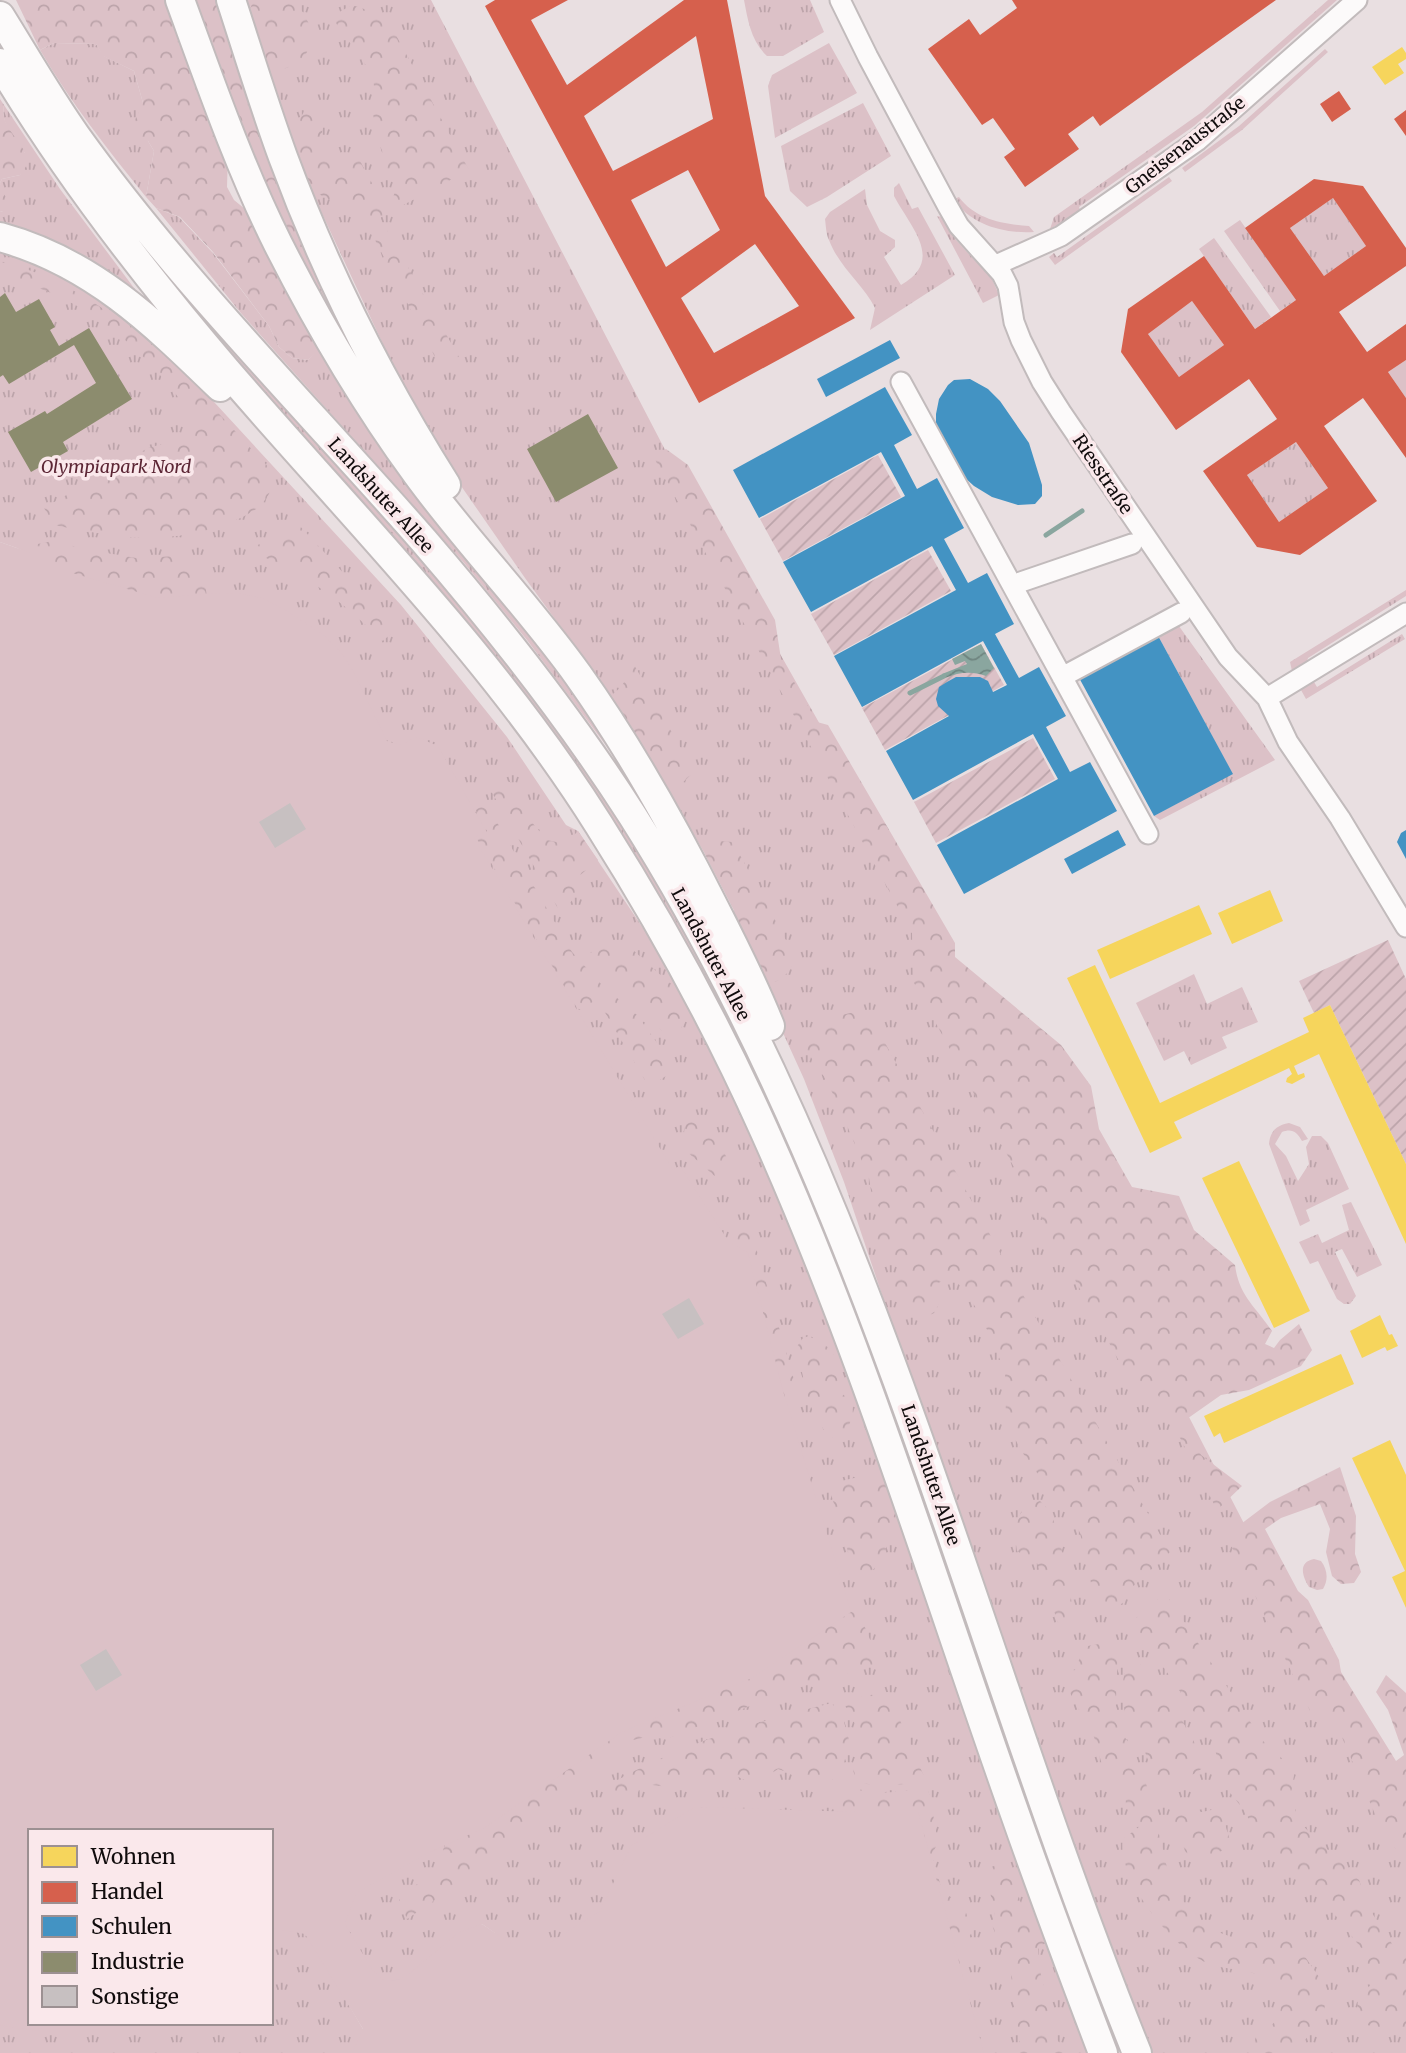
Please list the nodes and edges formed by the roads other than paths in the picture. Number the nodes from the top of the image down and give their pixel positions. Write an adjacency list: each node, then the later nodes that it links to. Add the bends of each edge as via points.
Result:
1 (180, 0): 13 (highway, via 244,167 278,243 325,329 417,475)
2 (232, 0): 13 (highway, via 282,156 334,280 402,410)
3 (840, 0): 8 (street, Riesstraße, via 947,205)
4 (1357, 0): 8 (street, Gneisenaustraße, via 1197,141 1061,236)
5 (0, 16): 20 (highway, Landshuter Allee, via 75,134 150,232 424,541 544,689 670,876)
6 (0, 63): 10 (highway, Landshuter Allee, via 135,260)
7 (0, 237): 10 (highway, via 69,264 134,307 232,398)
8 (996, 265): 17 (street, Riesstraße, via 1008,286 1014,321 1042,382 1228,657)
9 (901, 382): 12 (street)
10 (298, 450): 21 (highway, Landshuter Allee, via 456,630 563,771 682,964 725,1048 786,1179 845,1329)
11 (1132, 544): 12 (street)
12 (1012, 585): 16 (street)
13 (515, 593): 20 (highway, via 608,720 695,870 770,1025)
14 (1181, 613): 16 (street)
15 (1406, 614): 17 (street)
16 (1062, 677): 18 (street)
17 (1266, 698): 19 (street, Riesstraße, via 1292,749)
18 (1148, 834)
19 (1406, 927)
20 (776, 1082): 22 (highway, Landshuter Allee, via 875,1318)
21 (1103, 2053)
22 (1137, 2053)

